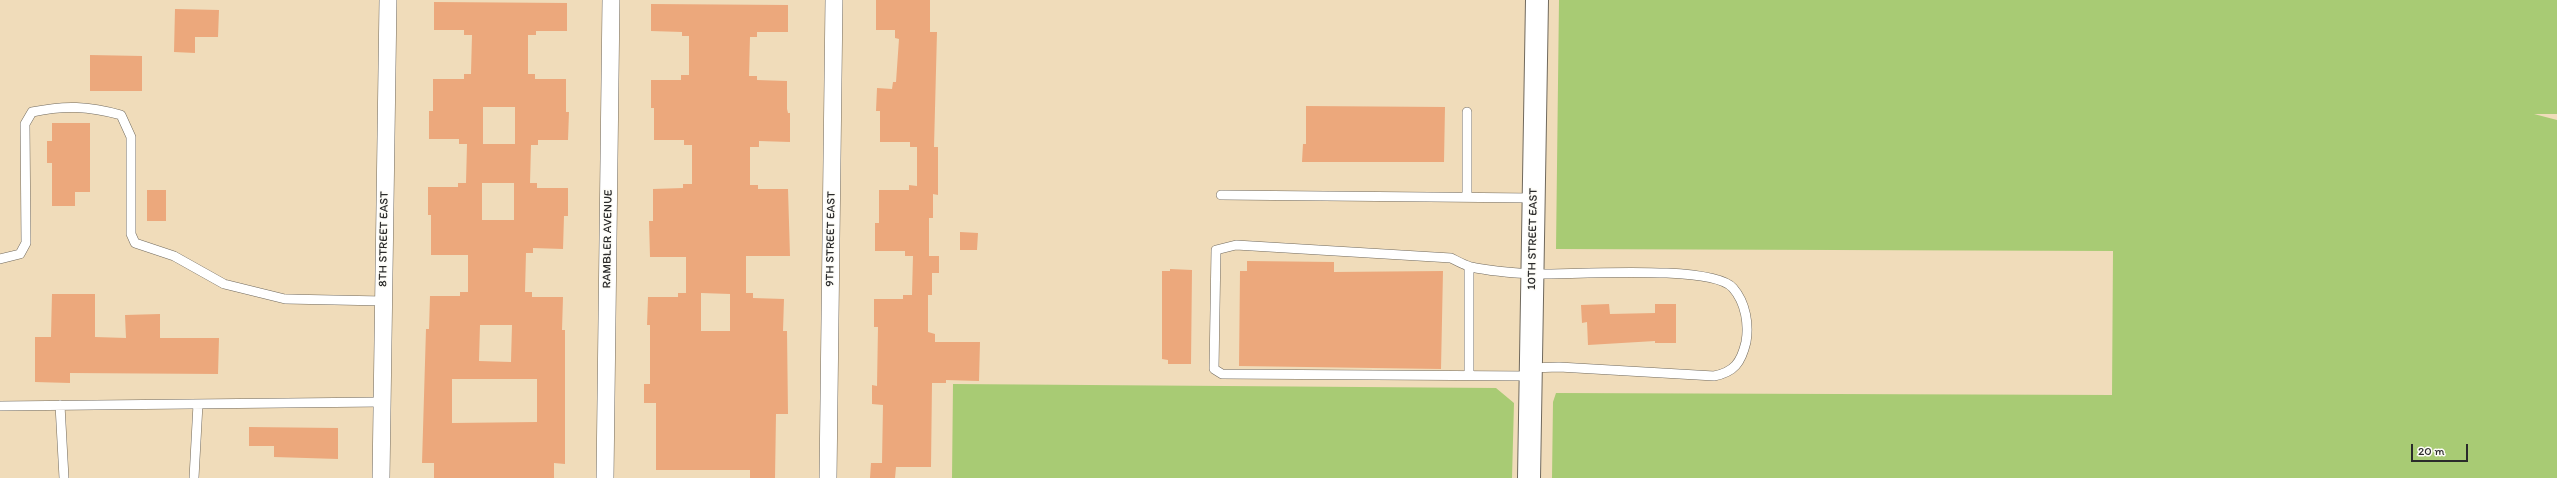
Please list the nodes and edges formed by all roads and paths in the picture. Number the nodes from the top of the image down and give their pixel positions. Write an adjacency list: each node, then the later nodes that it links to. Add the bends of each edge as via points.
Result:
1 (388, 0): 12 (street, 8TH STREET EAST)
2 (611, 0): 22 (street, RAMBLER AVENUE)
3 (834, 0): 23 (street, 9TH STREET EAST)
4 (1537, 0): 8 (main road, 10TH STREET EAST)
5 (1467, 112): 7 (lane)
6 (1221, 195): 7 (lane)
7 (1467, 196): 8 (lane)
8 (1533, 198): 11 (main road, 10TH STREET EAST)
9 (0, 259): 12 (lane, via 20,254 26,243 25,124 32,112 58,107 94,108 120,115 131,137 131,234 135,243 174,256 224,284 285,300)
10 (1469, 267): 11 (lane); 14 (lane); 14 (lane, via 1452,258 1236,245 1216,250 1214,369 1222,374)
11 (1532, 274): 13 (main road, 10TH STREET EAST); 13 (lane, via 1682,274 1709,277 1733,288 1744,307 1749,328 1737,365 1728,374 1714,376 1559,367)
12 (383, 302): 15 (street, 8TH STREET EAST)
13 (1530, 372): 14 (lane); 24 (main road, 10TH STREET EAST)
14 (1469, 375)
15 (382, 402): 16 (lane); 21 (street, 8TH STREET EAST)
16 (198, 404): 17 (lane); 20 (lane)
17 (60, 405): 18 (lane); 19 (lane)
18 (0, 406)
19 (64, 478)
20 (194, 478)
21 (381, 478)
22 (605, 478)
23 (828, 478)
24 (1529, 478)

